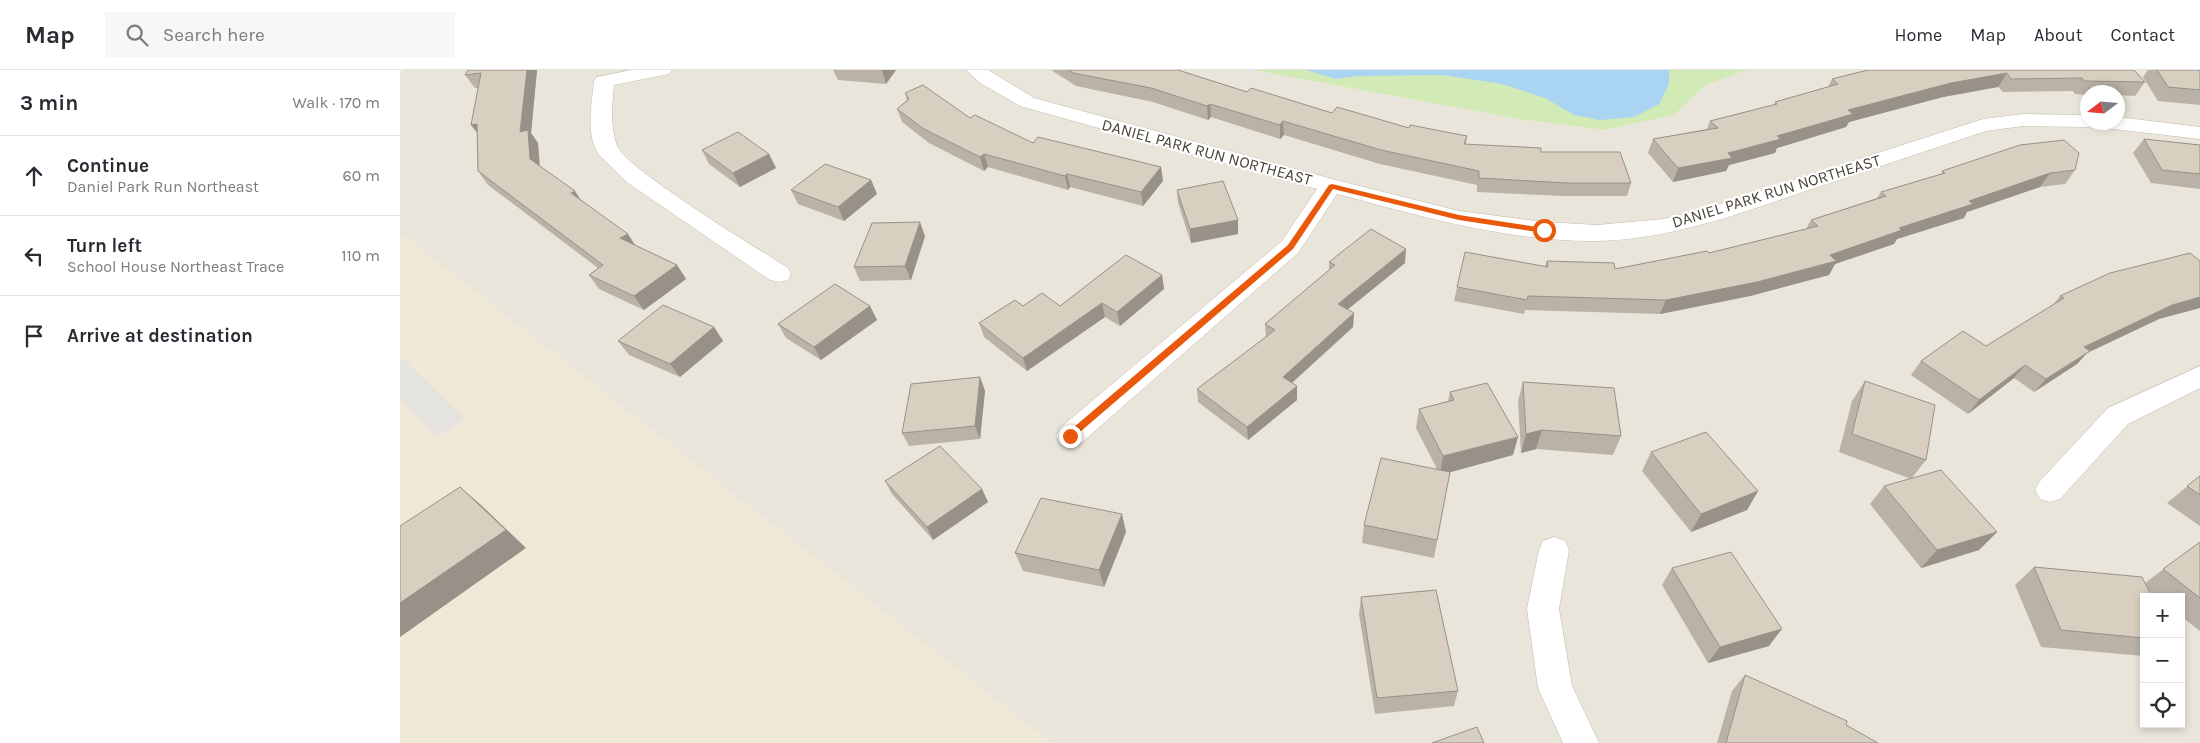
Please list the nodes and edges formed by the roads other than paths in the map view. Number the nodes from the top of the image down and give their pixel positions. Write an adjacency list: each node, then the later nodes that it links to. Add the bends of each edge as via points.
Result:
1 (662, 70): 7 (street, via 604,81 601,124 607,150 636,178)
2 (976, 70): 6 (street, DANIEL PARK RUN NORTHEAST, via 1027,102)
3 (2080, 121): 6 (street, DANIEL PARK RUN NORTHEAST, via 2023,120 1983,125 1718,213 1662,227 1597,233 1544,230 1459,218)
4 (2125, 124): 5 (street)
5 (2200, 133)
6 (1332, 186): 9 (street, via 1290,247)
7 (779, 274)
8 (2200, 376): 10 (street, via 2118,416)
9 (1070, 436)
10 (2050, 490)
11 (1554, 550): 12 (street, via 1543,609 1555,688)
12 (1581, 743)

